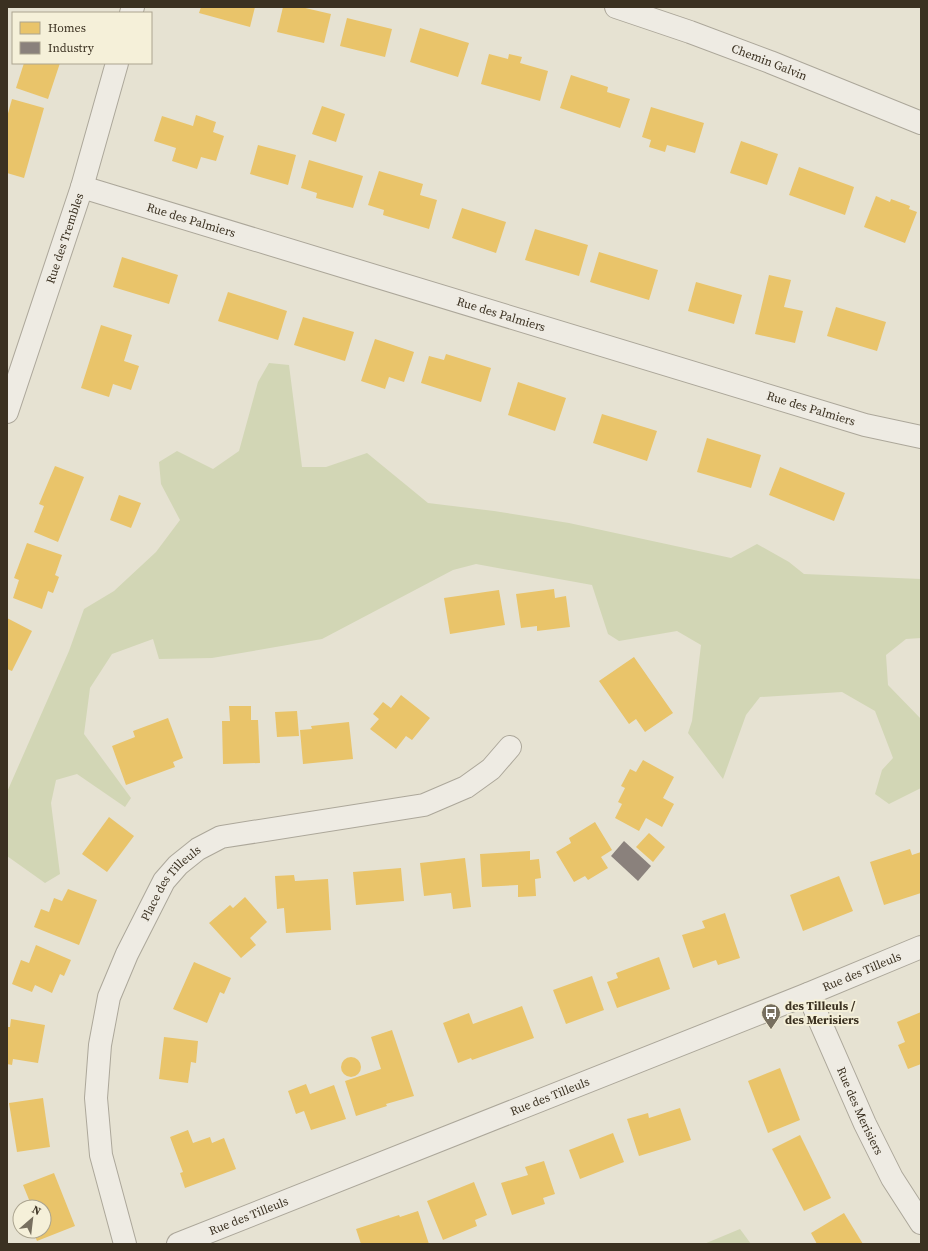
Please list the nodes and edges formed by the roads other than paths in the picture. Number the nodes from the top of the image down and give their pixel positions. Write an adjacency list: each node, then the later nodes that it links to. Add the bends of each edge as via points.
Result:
1 (616, 7): 3 (street, Chemin Galvin, via 770,62)
2 (117, 64): 4 (street, Rue des Trembles)
3 (921, 123)
4 (82, 187): 5 (street, Rue des Trembles); 6 (street, Rue des Palmiers, via 865,425)
5 (7, 412)
6 (921, 437)
7 (510, 747): 11 (street, Place des Tilleuls, via 491,769 466,787 424,805 221,837 198,849 178,865 164,881 127,954 109,997 100,1045 96,1098 101,1155)
8 (921, 947): 9 (street, Rue des Tilleuls)
9 (808, 994): 10 (street, Rue des Merisiers, via 865,1124 892,1178); 12 (street, Rue des Tilleuls)
10 (921, 1223)
11 (125, 1244)
12 (178, 1244)

